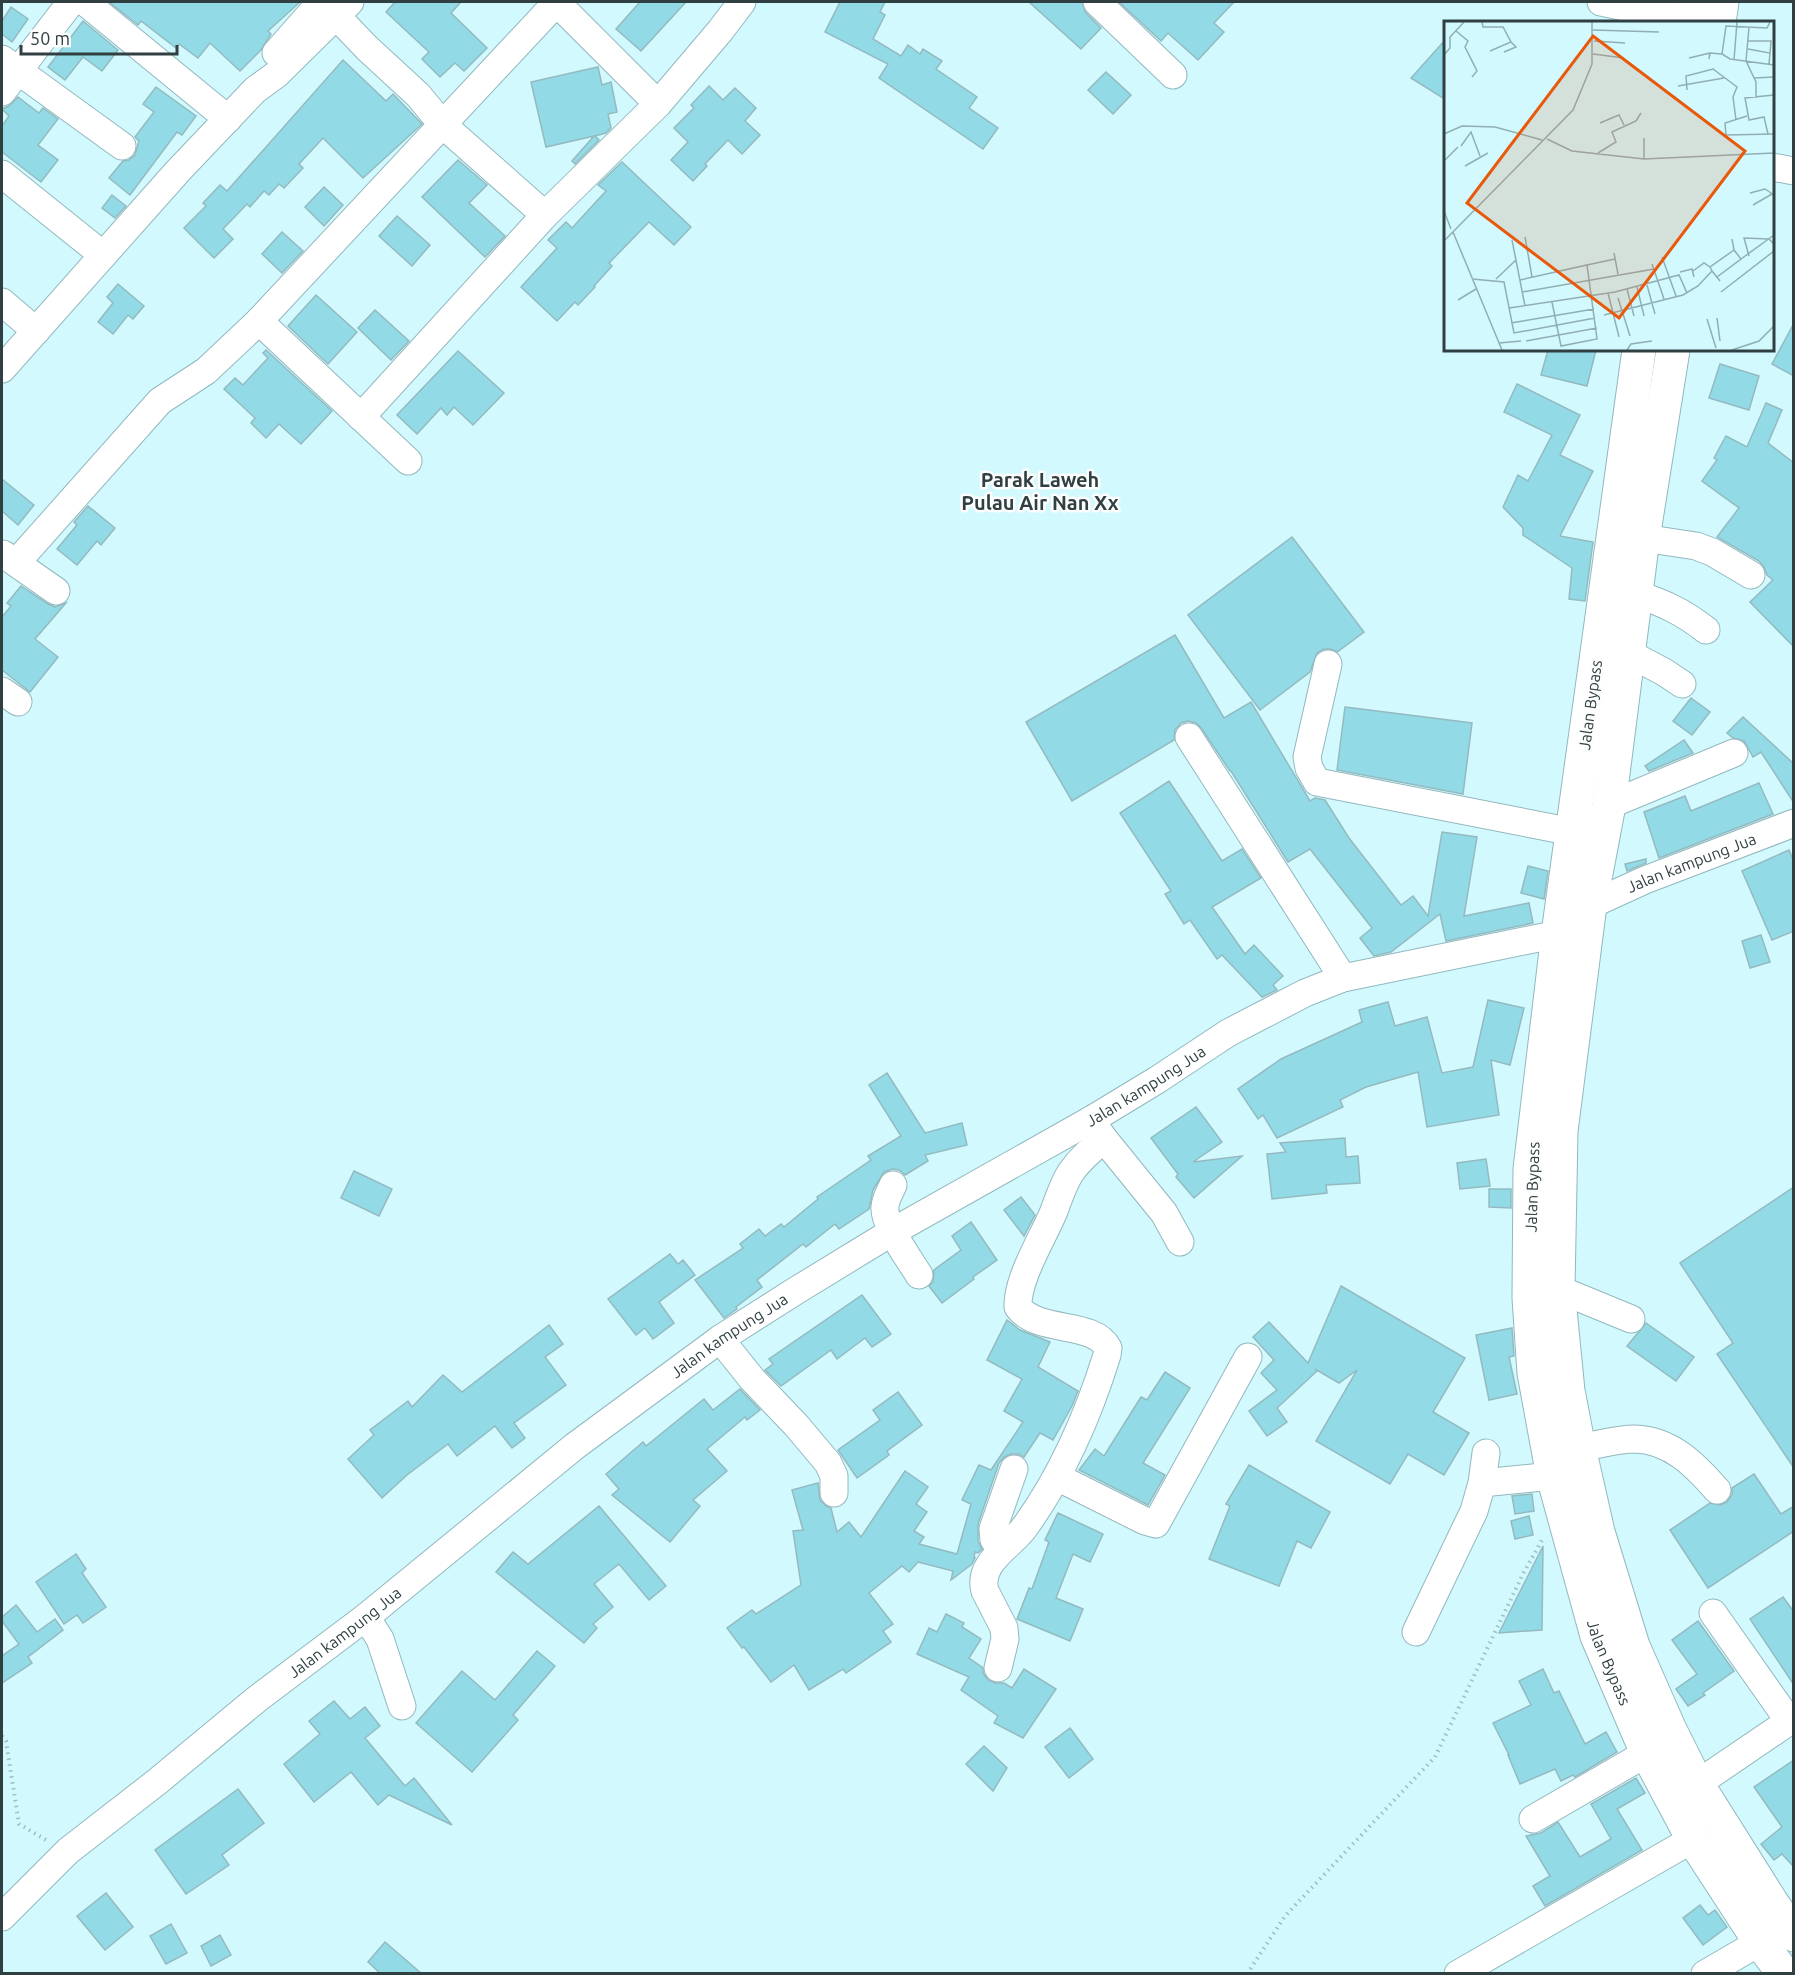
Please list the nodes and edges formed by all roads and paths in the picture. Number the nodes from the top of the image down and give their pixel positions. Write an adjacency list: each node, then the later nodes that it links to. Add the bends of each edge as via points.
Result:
1 (71, 2): 11 (street)
2 (85, 2): 14 (street)
3 (557, 2): 13 (street); 15 (street)
4 (742, 2): 13 (street)
5 (1097, 2): 12 (street)
6 (1601, 2): 9 (street)
7 (1722, 2): 10 (highway)
8 (333, 5): 14 (street, via 277,74 255,90); 15 (street, via 368,48 418,95)
9 (1688, 15)
10 (1719, 21)
11 (7, 74): 16 (street)
12 (1173, 75)
13 (658, 104): 20 (street)
14 (228, 119): 21 (street)
15 (443, 125): 20 (street); 23 (street)
16 (122, 146)
17 (1774, 167): 18 (street)
18 (1794, 171)
19 (2, 174): 21 (street)
20 (544, 215): 28 (street)
21 (103, 255): 24 (street)
22 (2, 302): 24 (street)
23 (259, 321): 28 (street); 31 (street, via 206,370 160,402)
24 (36, 331): 27 (street)
25 (1639, 351): 43 (highway, Jalan Bypass)
26 (1673, 351): 30 (highway, Jalan Bypass)
27 (2, 369)
28 (361, 417): 29 (street)
29 (408, 461)
30 (1643, 538): 32 (street, via 1696,546); 34 (highway, Jalan Bypass)
31 (9, 558): 33 (street)
32 (1751, 575)
33 (56, 591)
34 (1636, 594): 35 (street, via 1671,606); 36 (highway, Jalan Bypass)
35 (1706, 630)
36 (1628, 653): 38 (street); 41 (highway, Jalan Bypass)
37 (1329, 664): 43 (street, via 1307,757 1317,782)
38 (1682, 684)
39 (1189, 737): 46 (street)
40 (1734, 753): 41 (street)
41 (1609, 805): 44 (highway, Jalan Bypass)
42 (1794, 823): 44 (street, Jalan kampung Jua)
43 (1573, 832): 45 (highway, Jalan Bypass)
44 (1590, 905): 52 (highway, Jalan Bypass, via 1561,1131)
45 (1558, 934): 46 (street, Jalan kampung Jua); 59 (highway, Jalan Bypass, via 1530,1181 1529,1298 1534,1372)
46 (1343, 978): 47 (street, Jalan kampung Jua, via 1228,1033 1157,1080)
47 (1097, 1130): 49 (street, Jalan kampung Jua); 50 (street, via 1164,1214); 60 (street, via 1070,1173 1017,1299 1018,1307 1031,1320 1082,1332 1100,1339 1108,1348 1092,1402)
48 (893, 1185): 49 (street, via 884,1208)
49 (892, 1232): 51 (street); 54 (street, Jalan kampung Jua)
50 (1180, 1242)
51 (919, 1275)
52 (1558, 1289): 53 (street); 56 (highway, Jalan Bypass, via 1568,1391)
53 (1631, 1319)
54 (720, 1339): 63 (street, via 828,1462 834,1476); 67 (street, Jalan kampung Jua, via 575,1446)
55 (1248, 1357): 60 (street, via 1156,1524)
56 (1579, 1448): 62 (street, via 1635,1439 1655,1442 1680,1453); 64 (highway, Jalan Bypass)
57 (1486, 1453): 61 (street)
58 (1014, 1469): 65 (street, via 993,1529 994,1540)
59 (1553, 1476): 61 (street); 64 (highway, Jalan Bypass)
60 (1057, 1477): 65 (street, via 1024,1529)
61 (1482, 1483): 68 (street, via 1474,1511)
62 (1717, 1490)
63 (834, 1493)
64 (1577, 1530): 73 (highway, Jalan Bypass, via 1597,1636); 74 (highway, Jalan Bypass); 81 (path, via 1543,1538 1435,1757 1285,1916)
65 (1002, 1549): 69 (street, via 990,1565 984,1585 1004,1628)
66 (1713, 1613): 71 (street)
67 (366, 1617): 70 (street, via 380,1639); 77 (street, Jalan kampung Jua)
68 (1416, 1632)
69 (998, 1668)
70 (402, 1706)
71 (1791, 1719): 74 (street)
72 (2, 1736): 77 (path, via 19,1824)
73 (1647, 1753): 75 (street); 76 (highway, Jalan Bypass)
74 (1697, 1784): 79 (highway, Jalan Bypass)
75 (1533, 1819)
76 (1693, 1839): 80 (highway, Jalan Bypass); 82 (street)
77 (68, 1851): 78 (street, Jalan kampung Jua)
78 (2, 1917)
79 (1794, 1935)
80 (1760, 1942): 83 (street); 84 (highway, Jalan Bypass)
81 (1246, 1974)
82 (1458, 1974)
83 (1705, 1974)
84 (1784, 1974)

